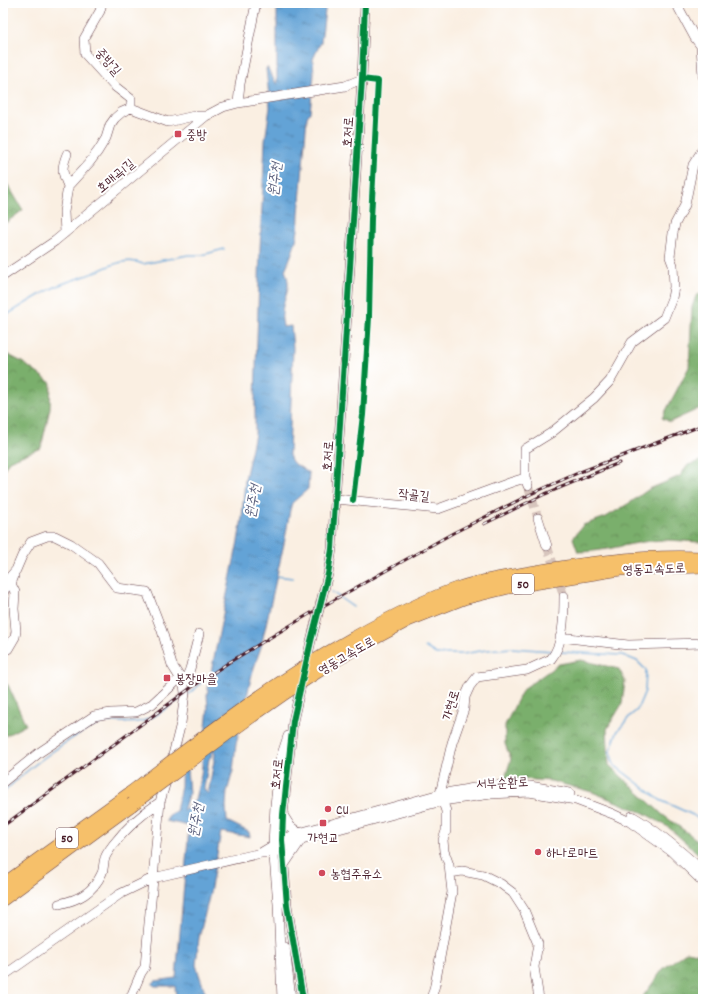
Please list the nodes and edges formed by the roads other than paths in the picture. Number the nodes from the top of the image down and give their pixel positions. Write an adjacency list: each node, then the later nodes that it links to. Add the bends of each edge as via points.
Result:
1 (102, 3): 8 (street, 중방길, via 84,39 85,54 113,85 131,99)
2 (256, 3): 7 (street, via 240,84)
3 (365, 3): 6 (street, 호저로)
4 (676, 3): 5 (street, via 701,46)
5 (703, 76)
6 (362, 80): 7 (street, 호매곡1길, via 345,86); 15 (street, 호저로)
7 (242, 103): 9 (street, 호매곡1길, via 222,107)
8 (131, 108): 9 (street, via 168,122); 12 (street, via 115,118 98,151)
9 (206, 116): 13 (street, 호매곡1길)
10 (703, 149): 15 (street, 작골길, via 693,165 685,205 675,224 670,257 674,287 664,318 632,342 610,381 594,398 556,429 525,449 526,482 512,482 438,509)
11 (67, 154): 12 (street, via 62,172)
12 (68, 186): 13 (street, via 64,212)
13 (65, 233): 14 (street, 호매곡1길)
14 (3, 276)
15 (336, 499): 29 (street, 호저로, via 328,574)
16 (538, 518): 17 (street)
17 (547, 546)
18 (703, 558): 25 (highway, 영동고속도로 / 50, via 615,560 555,568 459,588 403,612)
19 (703, 566): 25 (highway, 영동고속도로 / 50, via 620,569 508,587 464,598)
20 (16, 570): 21 (street, via 6,584); 27 (street, via 11,584 15,592 16,631); 28 (street, via 31,542 55,536 98,563 117,588 147,592 172,665)
21 (3, 594)
22 (564, 596): 24 (street, 가현로)
23 (199, 634): 28 (street, via 190,670)
24 (560, 640): 26 (street, via 628,645); 31 (street, 가현로, via 551,659 527,670 477,677 470,686 450,749)
25 (354, 643): 32 (highway, 영동고속도로 / 50, bridge, via 326,653 260,698)
26 (703, 643)
27 (8, 649)
28 (183, 685): 30 (street, via 136,712 94,716 40,752); 33 (street, via 182,723)
29 (293, 721): 34 (street, 호저로); 37 (street, 호저로, via 280,760)
30 (3, 782)
31 (441, 797): 35 (street, 서부순환로); 39 (street, 서부순환로, via 491,785 530,786 594,800 647,825); 40 (street, 가현로, via 446,811 446,831 442,840); 42 (street, 서부순환로, via 529,792 576,800 630,822 671,851)
32 (132, 799): 43 (highway, 영동고속도로 / 50); 44 (highway, 영동고속도로 / 50)
33 (160, 802): 41 (street); 45 (street, via 139,816 113,845 105,858 102,873 93,886 79,898)
34 (284, 815): 35 (street); 36 (street, 호저로)
35 (300, 836): 36 (street, 서부순환로); 38 (street)
36 (282, 844): 37 (street, 서부순환로); 38 (street, 호저로)
37 (273, 849): 41 (street, 서부순환로); 46 (street, 호저로)
38 (284, 865): 46 (street, 호저로)
39 (703, 871)
40 (450, 873): 54 (street, 가현로, via 452,892); 55 (street, via 462,871 484,875 514,893 538,944 534,967)
41 (153, 878): 48 (street, 서부순환로, via 120,894); 49 (street, via 145,967)
42 (703, 882)
43 (3, 885)
44 (3, 899)
45 (59, 904)
46 (283, 905): 47 (street, 호저로); 47 (street, 호저로)
47 (286, 937): 50 (street); 51 (street, 호저로); 52 (street, 호저로); 53 (street)
48 (3, 976)
49 (130, 999)
50 (282, 999)
51 (291, 999)
52 (297, 999)
53 (303, 999)
54 (431, 999)
55 (540, 999)

